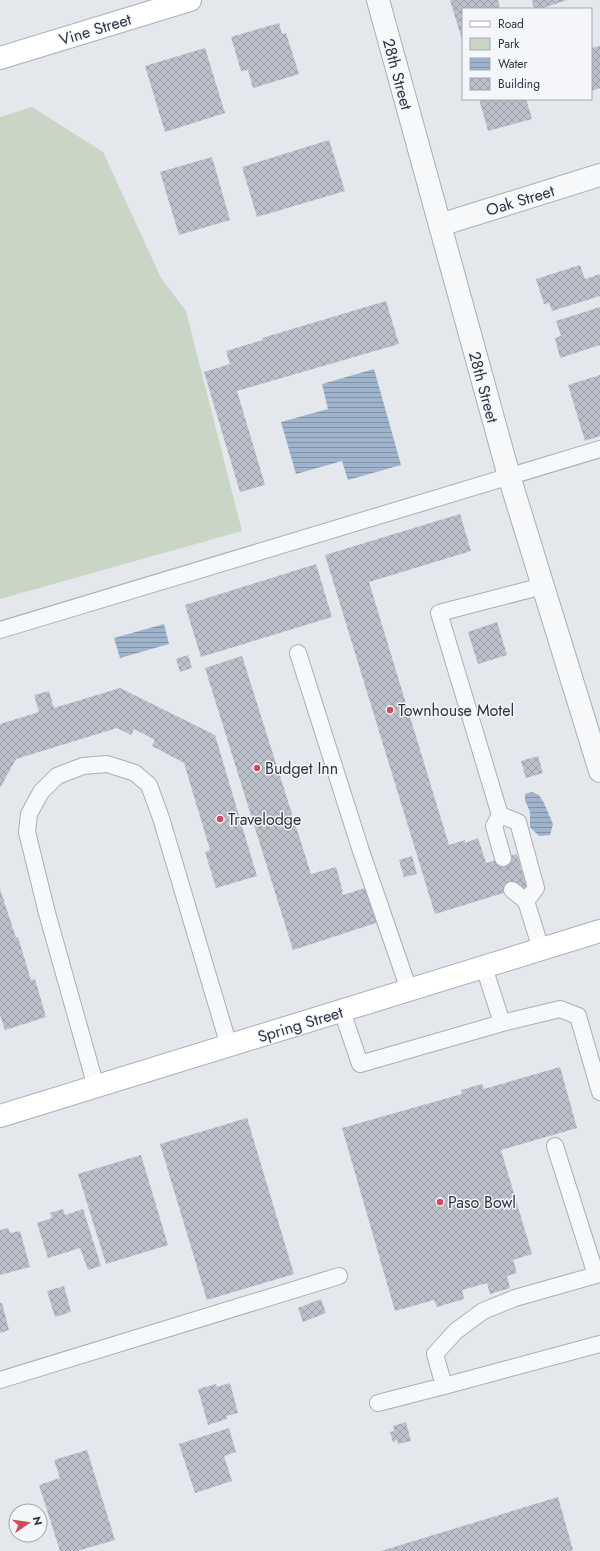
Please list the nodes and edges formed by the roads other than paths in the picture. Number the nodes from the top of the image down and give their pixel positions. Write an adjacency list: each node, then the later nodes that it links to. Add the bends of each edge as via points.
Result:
1 (190, 0): 3 (main road, Vine Street)
2 (378, 0): 5 (street, 28th Street)
3 (0, 58)
4 (600, 174): 5 (street, Oak Street)
5 (440, 225): 7 (street, 28th Street)
6 (600, 449): 7 (lane)
7 (509, 476): 8 (street, 28th Street); 9 (lane)
8 (543, 586): 11 (street, 28th Street); 12 (lane, via 439,613)
9 (0, 630)
10 (298, 653): 19 (lane, via 361,851)
11 (600, 771)
12 (500, 815): 13 (lane, via 494,826); 15 (lane, via 518,822 536,888)
13 (503, 858)
14 (512, 890): 15 (lane)
15 (526, 901): 17 (lane)
16 (600, 931): 17 (main road, Spring Street)
17 (541, 949): 18 (main road, Spring Street)
18 (484, 967): 19 (main road, Spring Street); 21 (lane)
19 (409, 990): 20 (main road, Spring Street)
20 (342, 1011): 21 (lane, via 360,1064); 22 (main road, Spring Street)
21 (502, 1023): 24 (lane, via 560,1009 578,1016)
22 (229, 1046): 23 (main road, Spring Street); 23 (lane, via 162,818 149,786 136,773 107,764 83,766 58,776 40,792 29,814 27,832)
23 (96, 1087): 25 (main road, Spring Street)
24 (600, 1092)
25 (0, 1116)
26 (555, 1146): 27 (lane)
27 (598, 1275): 31 (lane, via 515,1298 483,1311 456,1331 435,1354)
28 (339, 1276): 30 (lane)
29 (600, 1344): 31 (lane)
30 (0, 1380)
31 (444, 1386): 32 (lane)
32 (378, 1403)

